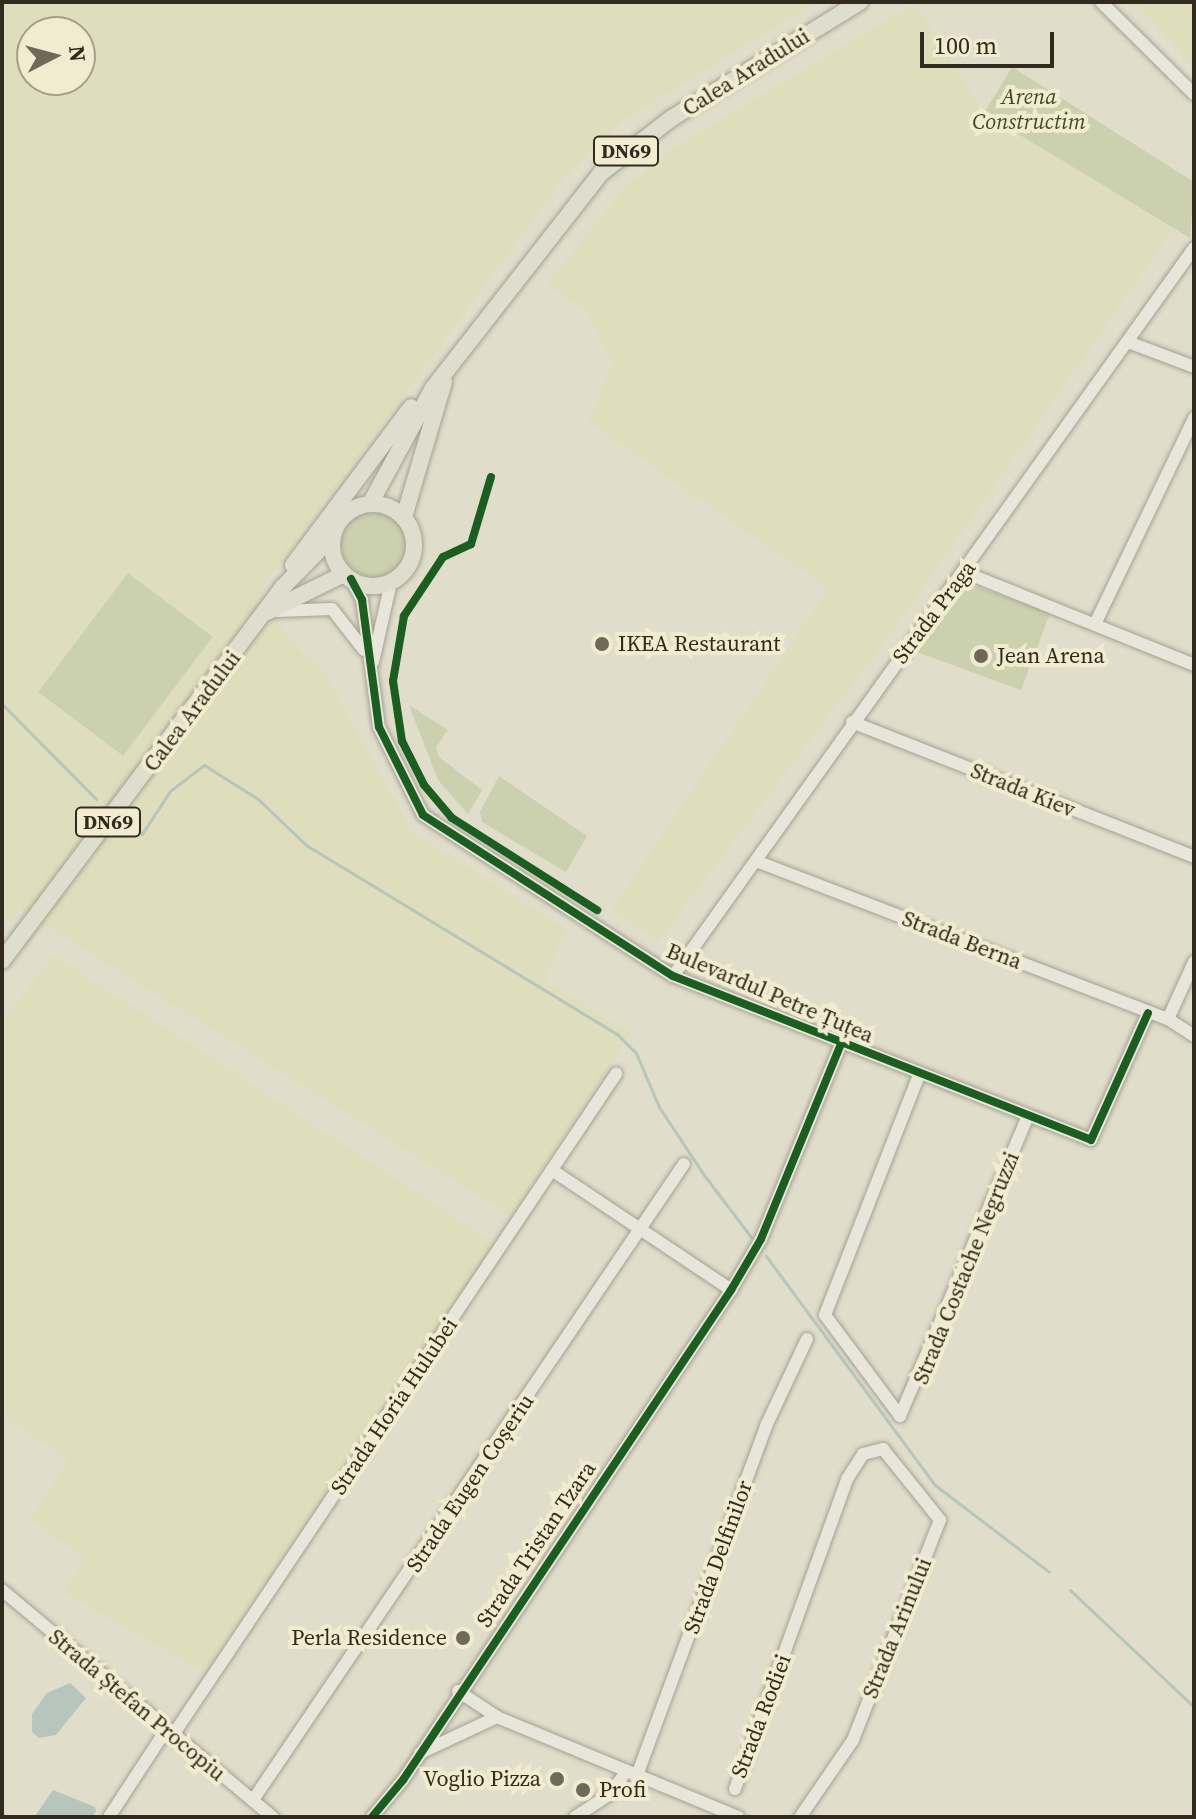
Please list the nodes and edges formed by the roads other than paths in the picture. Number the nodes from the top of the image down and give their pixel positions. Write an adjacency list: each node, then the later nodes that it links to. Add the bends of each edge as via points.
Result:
1 (860, 2): 6 (main road, Calea Aradului / DN69, via 672,118 601,173)
2 (1101, 2): 3 (street)
3 (1194, 94)
4 (1194, 248): 5 (street, Strada Praga)
5 (1128, 342): 7 (street); 12 (street, Strada Praga)
6 (451, 366): 9 (main road, Calea Aradului / DN69, via 418,410); 10 (main road, Calea Aradului / DN69); 15 (main road, DN69, via 428,384 273,592)
7 (1194, 367)
8 (1194, 418): 16 (street)
9 (370, 504): 10 (main road); 11 (main road, DN69, via 350,511)
10 (404, 517): 14 (main road, DN69, via 414,548 409,565)
11 (333, 536): 13 (main road, via 334,556); 15 (main road, Calea Aradului / DN69)
12 (964, 572): 16 (street); 19 (street, Strada Praga)
13 (348, 576): 14 (main road, via 371,586); 15 (main road, Calea Aradului / DN69); 18 (street, Bulevardul Petre Țuțea, via 362,600)
14 (391, 582): 18 (street, Bulevardul Petre Țuțea)
15 (266, 613): 18 (street, via 313,605 332,609 351,626); 22 (main road, Calea Aradului / DN69)
16 (1095, 624): 17 (street)
17 (1194, 665)
18 (371, 669): 24 (street, Bulevardul Petre Țuțea, via 384,740 423,815)
19 (852, 722): 20 (street, Strada Kiev); 21 (street, Strada Praga)
20 (1194, 857)
21 (756, 861): 24 (street, Strada Praga); 25 (street, Strada Berna)
22 (2, 961)
23 (1194, 962): 26 (street)
24 (673, 976): 28 (street, Bulevardul Petre Țuțea)
25 (1148, 1013): 26 (street, Strada Berna); 31 (street, Bulevardul Petre Țuțea, via 1095,1141)
26 (1168, 1019): 27 (street, Strada Berna)
27 (1194, 1036)
28 (841, 1044): 30 (street, Bulevardul Petre Țuțea); 35 (street, Strada Tristan Tzara, via 758,1244)
29 (616, 1074): 33 (street, Strada Horia Hulubei)
30 (919, 1075): 31 (street, Bulevardul Petre Țuțea); 31 (street, Strada Costache Negruzzi, via 825,1320 900,1416)
31 (1028, 1116)
32 (684, 1164): 34 (street, Strada Eugen Coșeriu)
33 (552, 1170): 34 (street); 41 (street, Strada Horia Hulubei)
34 (642, 1232): 35 (street); 44 (street, Strada Eugen Coșeriu)
35 (731, 1290): 39 (street, Strada Tristan Tzara)
36 (807, 1339): 43 (street, Strada Delfinilor, via 767,1424)
37 (878, 1448): 46 (street, Strada Rodiei, via 863,1454 852,1475 735,1789); 52 (street, Strada Arinului, via 940,1520 853,1740)
38 (2, 1590): 41 (street, Strada Ștefan Procopiu)
39 (458, 1691): 40 (street); 42 (street, Strada Tristan Tzara)
40 (497, 1717): 42 (street); 43 (street)
41 (169, 1734): 44 (street, Strada Ștefan Procopiu); 47 (street, Strada Horia Hulubei)
42 (420, 1753): 49 (street, Strada Tristan Tzara)
43 (631, 1776): 45 (street); 50 (street)
44 (253, 1800): 48 (street, Strada Ștefan Procopiu)
45 (703, 1803): 46 (street); 51 (street)
46 (733, 1815)
47 (109, 1817)
48 (273, 1817)
49 (372, 1817)
50 (575, 1817)
51 (698, 1817)
52 (800, 1817)

